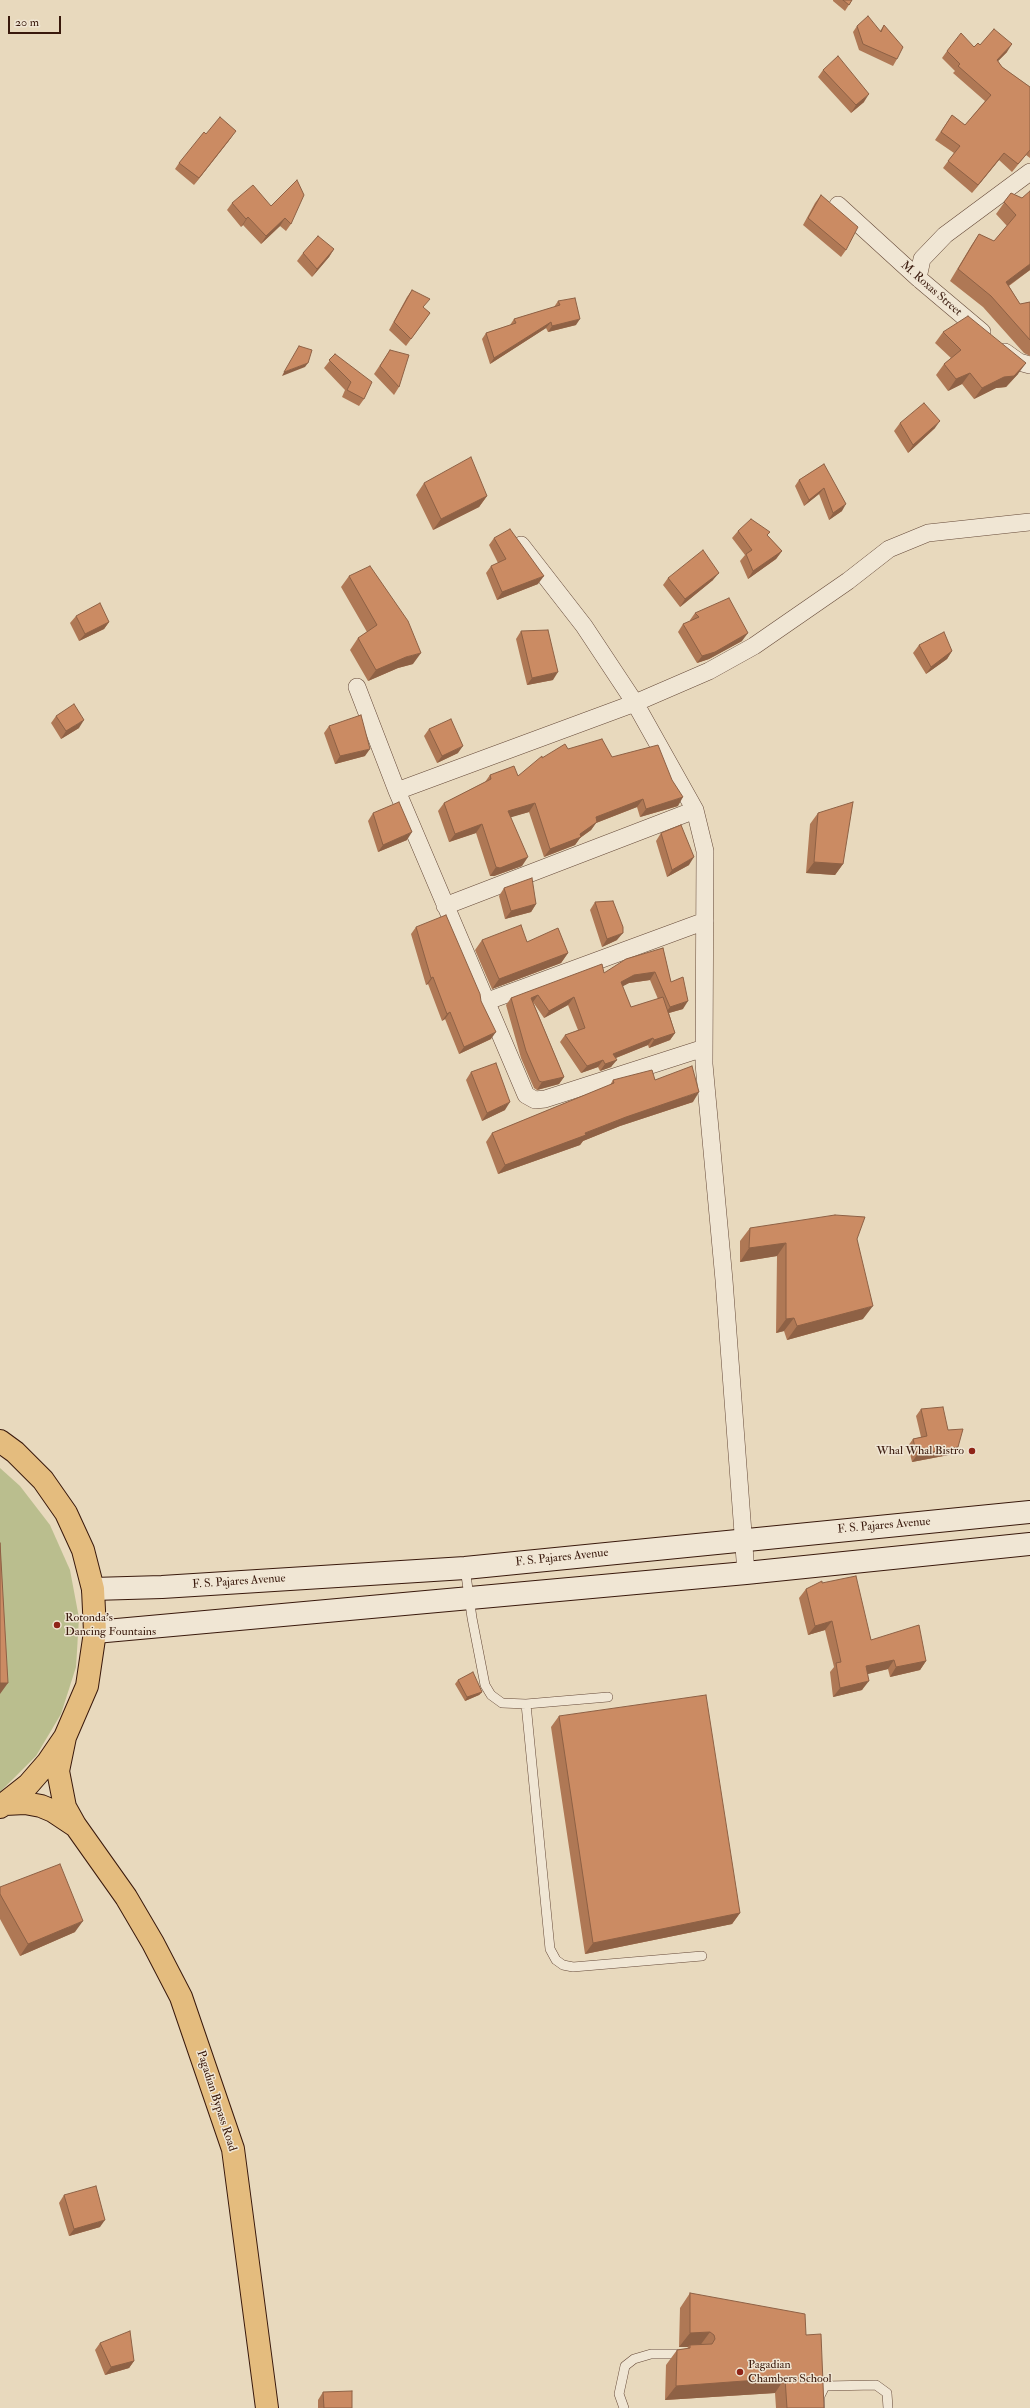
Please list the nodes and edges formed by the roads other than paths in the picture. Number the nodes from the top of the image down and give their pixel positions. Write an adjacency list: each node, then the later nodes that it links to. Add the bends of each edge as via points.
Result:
1 (1030, 172): 3 (street, via 944,236 922,259)
2 (838, 205): 3 (street, M. Roxas Street)
3 (918, 278): 4 (street, M. Roxas Street, via 1005,352 1019,362)
4 (1030, 365)
5 (1030, 522): 8 (street, via 928,532 889,549 848,581 754,646 709,671)
6 (521, 546): 8 (street, via 584,626)
7 (357, 687): 9 (street)
8 (635, 702): 9 (street); 10 (street)
9 (397, 791): 11 (street)
10 (695, 810): 11 (street); 12 (street, via 705,851)
11 (445, 906): 13 (street)
12 (705, 921): 13 (street); 14 (street)
13 (485, 1002): 14 (street, via 521,1087 526,1095 535,1100)
14 (704, 1048): 18 (street, via 724,1280)
15 (0, 1442): 23 (highway, via 15,1452 43,1480 66,1513 83,1550)
16 (1030, 1512): 17 (main road, F. S. Pajares Avenue)
17 (937, 1521): 18 (main road, F. S. Pajares Avenue); 20 (main road)
18 (742, 1539): 21 (main road, F. S. Pajares Avenue); 22 (street)
19 (1030, 1544): 20 (main road)
20 (940, 1553): 22 (main road)
21 (465, 1568): 23 (main road, F. S. Pajares Avenue); 24 (lane)
22 (746, 1574): 24 (main road)
23 (93, 1589): 25 (highway)
24 (470, 1599): 25 (main road); 27 (lane, via 485,1685 491,1695 502,1703)
25 (95, 1632): 28 (highway, via 87,1686)
26 (608, 1697): 27 (lane)
27 (526, 1704): 31 (lane, via 550,1949 556,1960 563,1965 573,1966)
28 (65, 1737): 29 (highway, via 28,1785); 30 (highway, Pagadian Bypass Road, via 58,1771 65,1807)
29 (3, 1806): 30 (highway, Pagadian Bypass Road, via 25,1803 41,1806)
30 (74, 1825): 33 (highway, Pagadian Bypass Road, via 126,1897 181,1997 233,2149)
31 (702, 1956)
32 (692, 2353): 34 (lane, via 651,2354 634,2359 625,2366 619,2394)
33 (267, 2408)
34 (624, 2408)
35 (820, 2408): 36 (lane, via 820,2396 825,2386 876,2385 886,2393)
36 (888, 2408)

